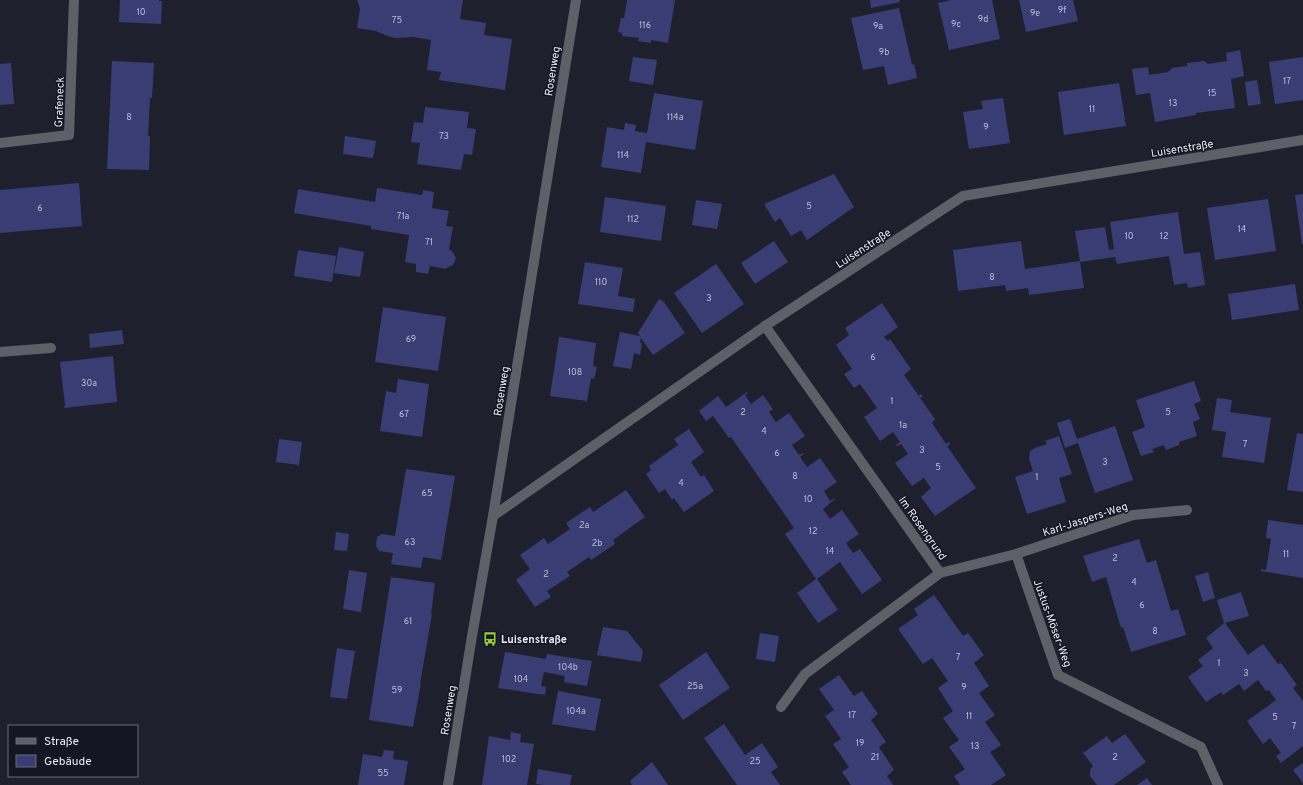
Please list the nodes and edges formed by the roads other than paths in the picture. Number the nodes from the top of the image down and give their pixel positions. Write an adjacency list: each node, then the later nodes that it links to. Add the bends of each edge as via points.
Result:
1 (74, 0): 4 (street, Grafeneck, via 69,135)
2 (576, 0): 9 (street, Rosenweg)
3 (1303, 140): 5 (street, Luisenstraße, via 963,196)
4 (0, 143)
5 (765, 326): 9 (street, Luisenstraße); 11 (street, Im Rosengrund)
6 (51, 348): 7 (street)
7 (0, 352)
8 (1187, 510): 10 (street, Karl-Jaspers-Weg, via 1133,516)
9 (493, 516): 13 (street, Rosenweg)
10 (1016, 554): 11 (street); 14 (street, Justus-Möser-Weg, via 1058,675 1202,747)
11 (940, 573): 12 (street, Im Rosengrund, via 805,674)
12 (781, 707)
13 (448, 785)
14 (1218, 785)

